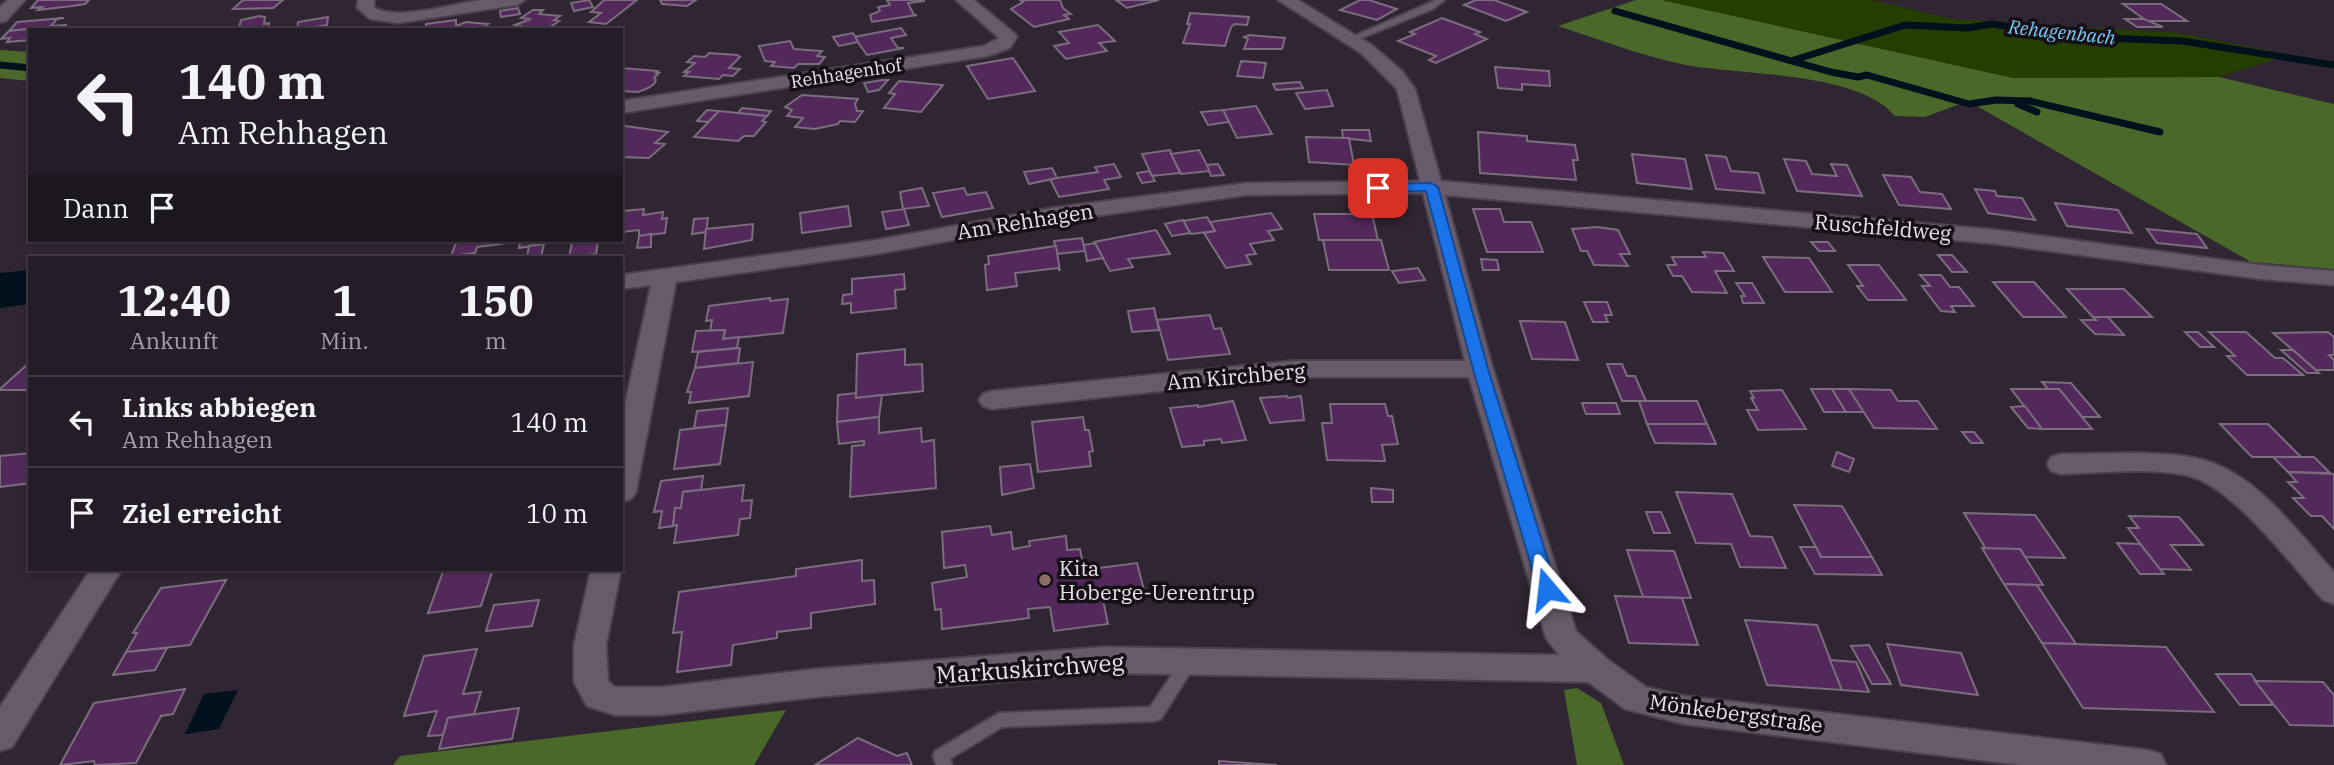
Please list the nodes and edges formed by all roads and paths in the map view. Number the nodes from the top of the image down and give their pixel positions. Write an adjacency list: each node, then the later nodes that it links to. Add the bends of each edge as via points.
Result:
1 (17, 0): 7 (street)
2 (366, 0): 3 (street, via 369,12 380,18 398,18)
3 (517, 0)
4 (964, 0): 9 (street, Rehhagenhof, via 1008,37 1004,44 988,51)
5 (1286, 0): 8 (street, Mönkebergstraße)
6 (1441, 0): 8 (lane)
7 (0, 17)
8 (1349, 40): 10 (street, Mönkebergstraße, via 1380,60 1406,89)
9 (623, 107)
10 (1431, 187): 11 (street, Am Rehhagen, via 1247,189); 12 (street, Ruschfeldweg, via 1997,237); 14 (street, Mönkebergstraße)
11 (664, 275): 13 (street, Am Rehhagen); 17 (street)
12 (2334, 278)
13 (623, 282)
14 (1480, 369): 15 (street, Am Kirchberg, via 1293,369); 22 (street, Mönkebergstraße, via 1562,638)
15 (992, 400)
16 (2061, 464): 20 (street, via 2186,466 2214,474 2241,492)
17 (623, 482)
18 (106, 571): 23 (street)
19 (606, 571): 21 (street, Markuskirchweg, via 590,645 591,682 599,696 615,701 662,701 816,683 1104,660)
20 (2334, 592)
21 (1190, 662): 22 (street, Markuskirchweg); 24 (lane, via 1155,714 999,720 941,756)
22 (1595, 669): 25 (street, Mönkebergstraße, via 1637,699 1684,710)
23 (0, 736)
24 (944, 765)
25 (2148, 765)

